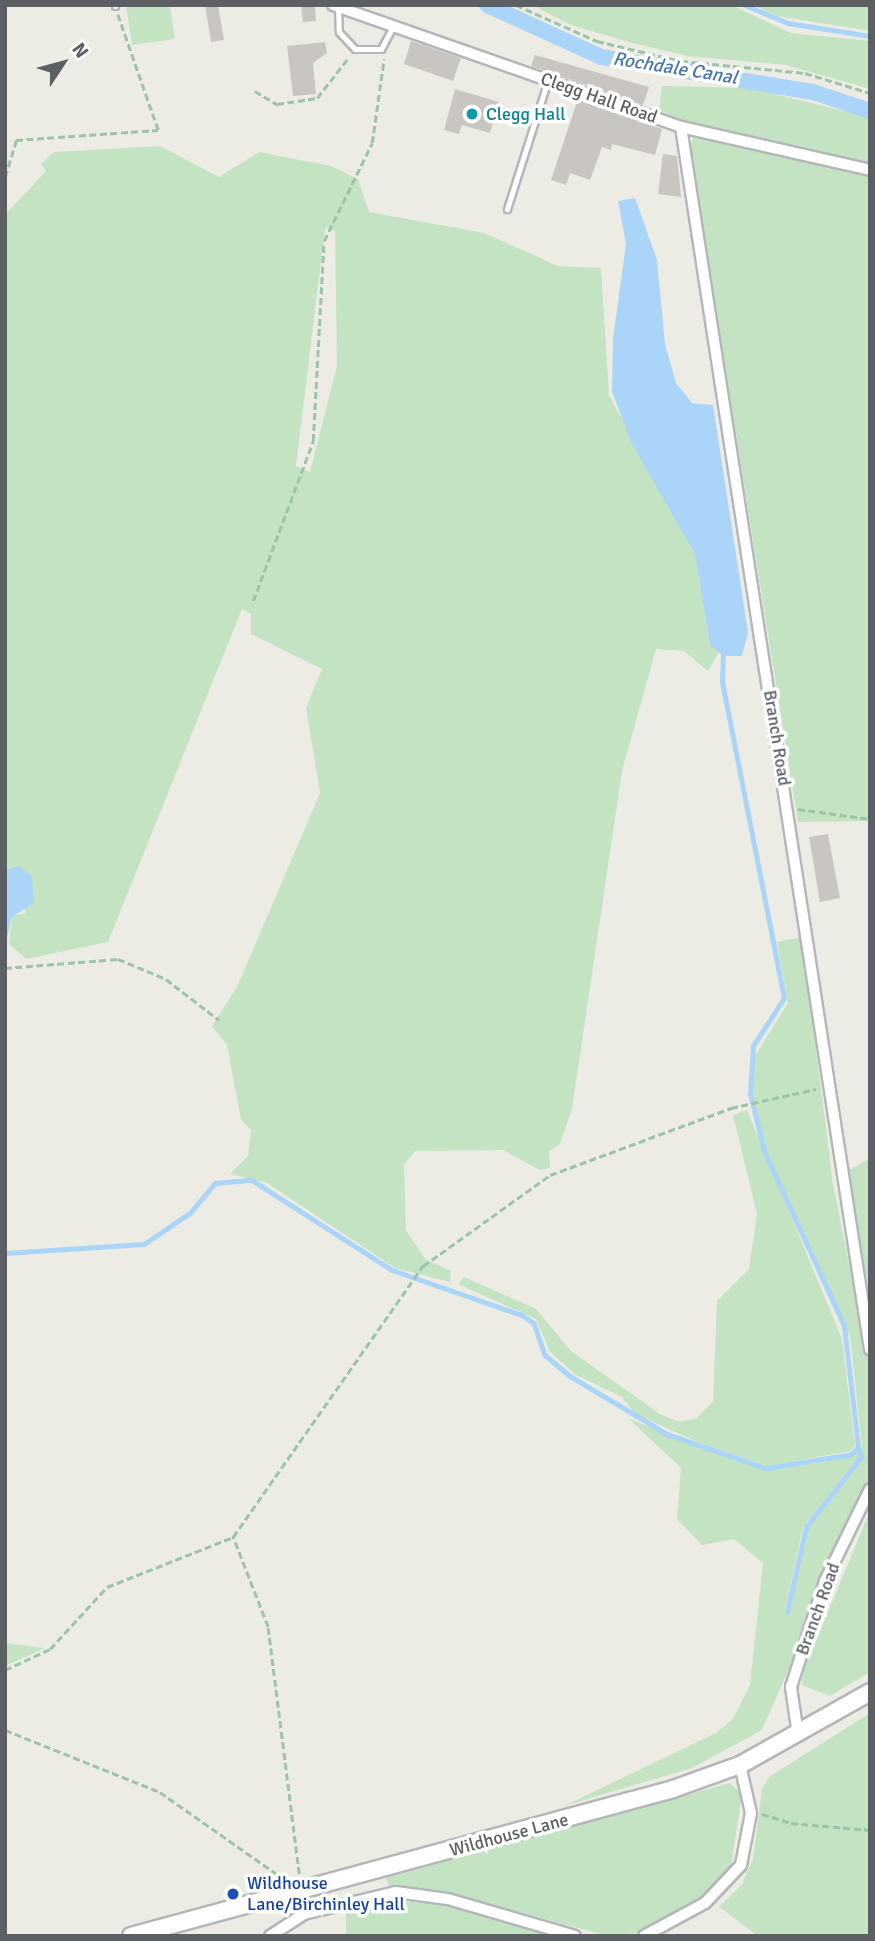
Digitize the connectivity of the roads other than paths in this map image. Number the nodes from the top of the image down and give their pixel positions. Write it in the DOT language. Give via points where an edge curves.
graph roads {
  1 [pos="336,6"];
  2 [pos="393,26"];
  3 [pos="548,79"];
  4 [pos="681,127"];
  5 [pos="870,170"];
  6 [pos="507,209"];
  7 [pos="870,1349"];
  8 [pos="870,1489"];
  9 [pos="870,1692"];
  10 [pos="799,1735"];
  11 [pos="740,1765"];
  12 [pos="131,1936"];
  13 [pos="270,1936"];
  14 [pos="575,1936"];
  15 [pos="644,1936"];
  1 -- 2 [label="street, Clegg Hall Road"];
  1 -- 2 [label="lane" via="339,32 355,49 381,49"];
  2 -- 3 [label="street, Clegg Hall Road"];
  3 -- 4 [label="street, Clegg Hall Road"];
  3 -- 6 [label="lane"];
  4 -- 5 [label="street, Clegg Hall Road"];
  4 -- 7 [label="street, Branch Road"];
  8 -- 10 [label="street, Branch Road" via="825,1581 792,1687"];
  9 -- 10 [label="main road, Wildhouse Lane"];
  10 -- 11 [label="main road, Wildhouse Lane"];
  11 -- 12 [label="main road, Wildhouse Lane" via="673,1789"];
  11 -- 15 [label="street" via="750,1808 741,1865 732,1881"];
  13 -- 14 [label="street" via="304,1914 396,1892 448,1899"];
}
